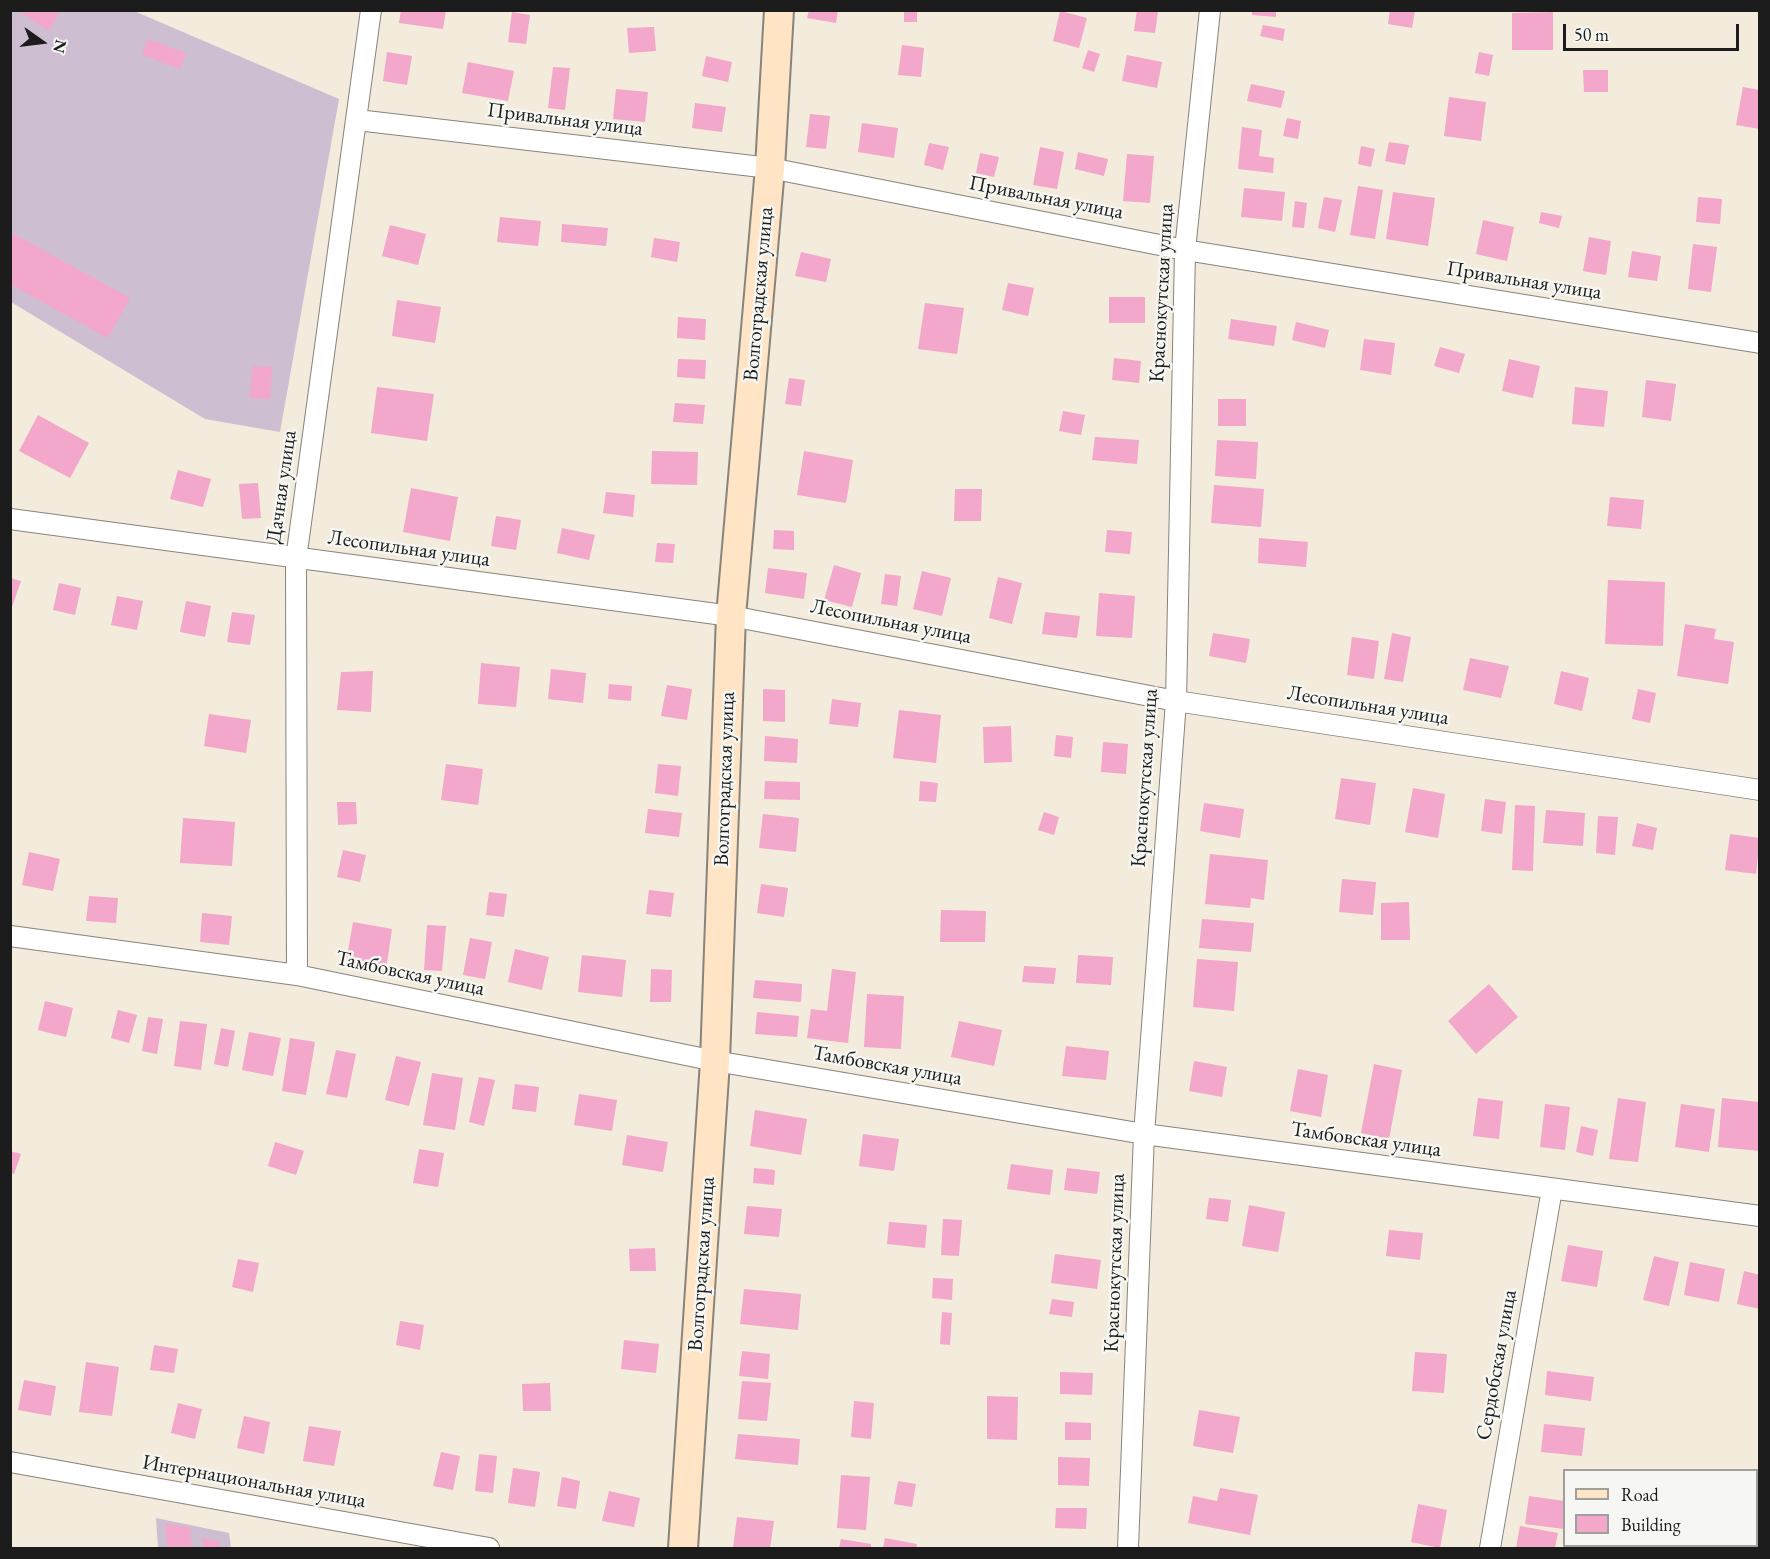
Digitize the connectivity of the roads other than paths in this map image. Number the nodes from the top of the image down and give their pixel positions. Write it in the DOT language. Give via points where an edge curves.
graph roads {
  1 [pos="371,10"];
  2 [pos="779,10"];
  3 [pos="1210,10"];
  4 [pos="357,120"];
  5 [pos="770,168"];
  6 [pos="1185,250"];
  7 [pos="1760,343"];
  8 [pos="10,519"];
  9 [pos="296,559"];
  10 [pos="731,616"];
  11 [pos="1176,701"];
  12 [pos="1760,790"];
  13 [pos="10,936"];
  14 [pos="297,975"];
  15 [pos="715,1061"];
  16 [pos="1144,1134"];
  17 [pos="1552,1189"];
  18 [pos="1760,1216"];
  19 [pos="10,1462"];
  20 [pos="489,1548"];
  21 [pos="683,1548"];
  22 [pos="1128,1548"];
  23 [pos="1490,1548"];
  1 -- 4 [label="street, Дачная улица"];
  2 -- 5 [label="street, Волгоградская улица"];
  3 -- 6 [label="street, Краснокутская улица"];
  4 -- 5 [label="street, Привальная улица"];
  4 -- 9 [label="street, Дачная улица"];
  5 -- 6 [label="street, Привальная улица"];
  5 -- 10 [label="street, Волгоградская улица"];
  6 -- 7 [label="street, Привальная улица"];
  6 -- 11 [label="street, Краснокутская улица"];
  8 -- 9 [label="street, Лесопильная улица"];
  9 -- 10 [label="street, Лесопильная улица"];
  9 -- 14 [label="street, Дачная улица"];
  10 -- 11 [label="street, Лесопильная улица"];
  10 -- 15 [label="street, Волгоградская улица"];
  11 -- 12 [label="street, Лесопильная улица"];
  11 -- 16 [label="street, Краснокутская улица"];
  13 -- 14 [label="street, Тамбовская улица"];
  14 -- 15 [label="street, Тамбовская улица"];
  15 -- 16 [label="street, Тамбовская улица"];
  15 -- 21 [label="street, Волгоградская улица"];
  16 -- 17 [label="street, Тамбовская улица"];
  16 -- 22 [label="street, Краснокутская улица"];
  17 -- 18 [label="street, Тамбовская улица"];
  17 -- 23 [label="street, Сердобская улица"];
  19 -- 20 [label="street, Интернациональная улица"];
}
